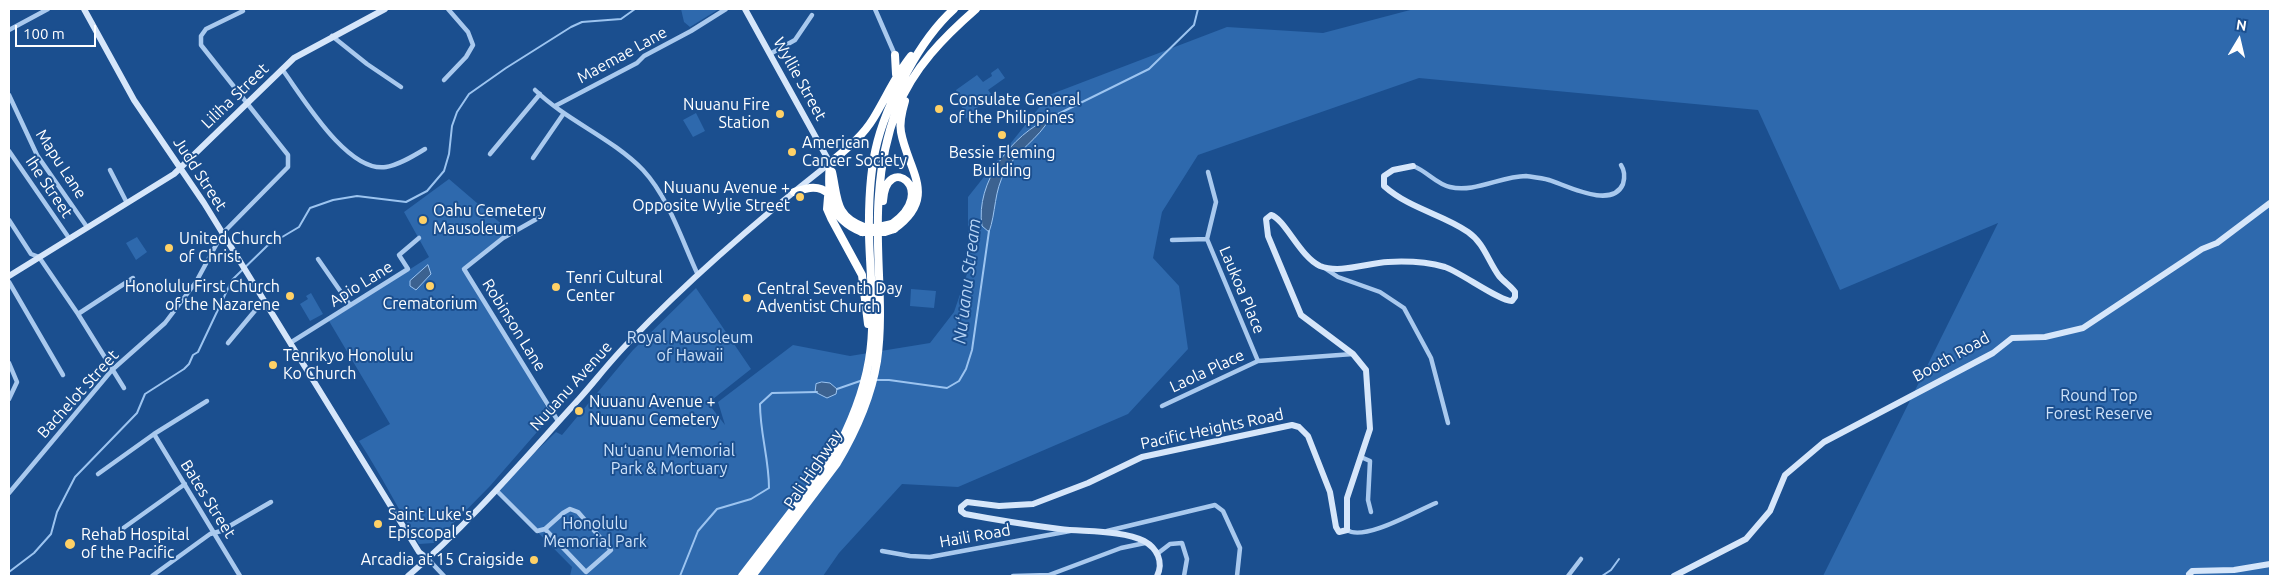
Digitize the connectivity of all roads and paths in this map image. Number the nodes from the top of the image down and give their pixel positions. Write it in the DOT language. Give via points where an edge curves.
graph roads {
  1 [pos="48,9"];
  2 [pos="84,9"];
  3 [pos="385,9"];
  4 [pos="448,9"];
  5 [pos="726,9"];
  6 [pos="746,9"];
  7 [pos="875,9"];
  8 [pos="954,9"];
  9 [pos="976,9"];
  10 [pos="243,12"];
  11 [pos="812,15"];
  12 [pos="9,30"];
  13 [pos="332,36"];
  14 [pos="919,49"];
  15 [pos="770,54"];
  16 [pos="894,55"];
  17 [pos="911,56"];
  18 [pos="282,69"];
  19 [pos="896,74"];
  20 [pos="444,80"];
  21 [pos="910,83"];
  22 [pos="401,87"];
  23 [pos="535,90"];
  24 [pos="540,94"];
  25 [pos="9,96"];
  26 [pos="247,103"];
  27 [pos="555,106"];
  28 [pos="564,113"];
  29 [pos="424,149"];
  30 [pos="9,151"];
  31 [pos="490,154"];
  32 [pos="533,158"];
  33 [pos="830,163"];
  34 [pos="1621,165"];
  35 [pos="1413,166"];
  36 [pos="180,168"];
  37 [pos="110,170"];
  38 [pos="1208,172"];
  39 [pos="794,192"];
  40 [pos="829,194"];
  41 [pos="127,202"];
  42 [pos="2270,202"];
  43 [pos="540,217"];
  44 [pos="9,220"];
  45 [pos="893,226"];
  46 [pos="88,227"];
  47 [pos="863,229"];
  48 [pos="222,234"];
  49 [pos="879,237"];
  50 [pos="69,238"];
  51 [pos="420,238"];
  52 [pos="1207,239"];
  53 [pos="1172,240"];
  54 [pos="39,257"];
  55 [pos="318,259"];
  56 [pos="1322,267"];
  57 [pos="698,275"];
  58 [pos="9,276"];
  59 [pos="133,278"];
  60 [pos="9,282"];
  61 [pos="263,301"];
  62 [pos="350,305"];
  63 [pos="78,314"];
  64 [pos="228,343"];
  65 [pos="290,343"];
  66 [pos="1353,354"];
  67 [pos="873,360"];
  68 [pos="1258,361"];
  69 [pos="9,363"];
  70 [pos="112,370"];
  71 [pos="63,375"];
  72 [pos="124,388"];
  73 [pos="867,388"];
  74 [pos="10,398"];
  75 [pos="207,401"];
  76 [pos="1162,406"];
  77 [pos="558,421"];
  78 [pos="1448,423"];
  79 [pos="154,434"];
  80 [pos="1362,457"];
  81 [pos="98,474"];
  82 [pos="185,484"];
  83 [pos="496,490"];
  84 [pos="9,494"];
  85 [pos="271,502"];
  86 [pos="1436,503"];
  87 [pos="1371,512"];
  88 [pos="545,529"];
  89 [pos="1071,530"];
  90 [pos="1347,530"];
  91 [pos="215,533"];
  92 [pos="1100,533"];
  93 [pos="108,538"];
  94 [pos="1146,542"];
  95 [pos="882,551"];
  96 [pos="1158,554"];
  97 [pos="428,559"];
  98 [pos="1581,559"];
  99 [pos="2270,564"];
  100 [pos="152,576"];
  101 [pos="240,576"];
  102 [pos="408,576"];
  103 [pos="444,576"];
  104 [pos="742,576"];
  105 [pos="752,576"];
  106 [pos="1013,576"];
  107 [pos="1158,576"];
  108 [pos="1184,576"];
  109 [pos="1237,576"];
  110 [pos="1568,576"];
  111 [pos="1674,576"];
  112 [pos="2191,576"];
  1 -- 12 [label="street"];
  2 -- 36 [label="street, Judd Street" via="134,100"];
  3 -- 13 [label="street, Liliha Street"];
  4 -- 20 [label="street" via="468,32 473,45"];
  5 -- 27 [label="street, Maemae Lane" via="637,63"];
  6 -- 15 [label="street, Wyllie Street"];
  7 -- 16 [label="street"];
  8 -- 14 [label="highway, Pali Highway"];
  9 -- 21 [label="highway, Pali Highway" via="934,49"];
  10 -- 26 [label="street" via="206,28 201,36 201,45"];
  11 -- 15 [label="street" via="795,40"];
  13 -- 18 [label="street, Liliha Street" via="299,54"];
  13 -- 22 [label="street"];
  14 -- 17 [label="highway"];
  14 -- 67 [label="highway, Pali Highway" via="890,100 873,158 869,197"];
  15 -- 33 [label="street, Wyllie Street"];
  16 -- 17 [label="highway" via="902,59"];
  16 -- 19 [label="highway"];
  17 -- 19 [label="highway"];
  18 -- 26 [label="street, Liliha Street"];
  18 -- 29 [label="street" via="333,139 365,163 386,167"];
  19 -- 33 [label="highway" via="873,120"];
  21 -- 45 [label="highway" via="900,126 919,193 910,215"];
  21 -- 49 [label="highway, Pali Highway" via="898,108 885,154 879,195"];
  23 -- 24 [label="street"];
  24 -- 27 [label="street"];
  24 -- 31 [label="street"];
  25 -- 46 [label="street, Mapu Lane" via="37,155"];
  26 -- 36 [label="street, Liliha Street"];
  26 -- 48 [label="street, Bachelot Street" via="288,155 290,162 285,172"];
  27 -- 28 [label="street"];
  28 -- 32 [label="street"];
  28 -- 57 [label="street" via="630,159 648,176 666,204"];
  30 -- 50 [label="street, Ihe Street"];
  33 -- 39 [label="street, Nuuanu Avenue"];
  33 -- 40 [label="highway"];
  33 -- 47 [label="highway" via="834,195 840,209"];
  34 -- 35 [label="street" via="1624,178 1619,189 1598,195 1526,176 1451,187"];
  35 -- 56 [label="street" via="1389,172 1384,176 1384,186 1416,208 1475,237 1499,276 1514,291 1514,299 1505,301 1463,276 1436,265 1399,262"];
  36 -- 41 [label="street, Liliha Street"];
  36 -- 48 [label="street, Judd Street"];
  37 -- 41 [label="street"];
  38 -- 52 [label="street, Laukoa Place" via="1216,202"];
  39 -- 40 [label="highway" via="811,187"];
  39 -- 57 [label="street, Nuuanu Avenue"];
  40 -- 47 [label="highway" via="835,213 844,223"];
  40 -- 67 [label="highway" via="831,218 862,275"];
  41 -- 46 [label="street, Liliha Street"];
  42 -- 111 [label="street, Booth Road" via="2217,243 2202,249 2083,328 2045,338 2012,338 1993,353 1824,442 1785,475 1770,510 1746,539"];
  43 -- 77 [label="street, Robinson Lane" via="503,238 464,269"];
  44 -- 54 [label="street" via="31,254"];
  45 -- 47 [label="highway, bridge" via="885,232"];
  45 -- 49 [label="highway" via="905,212 912,195 906,178 895,177 885,187"];
  46 -- 50 [label="street, Liliha Street"];
  48 -- 61 [label="street, Judd Street"];
  48 -- 70 [label="street, Bachelot Street" via="196,282 165,323"];
  49 -- 67 [label="highway, Pali Highway" via="880,322"];
  50 -- 54 [label="street, Liliha Street"];
  51 -- 62 [label="street, Apio Lane" via="399,254 408,269"];
  52 -- 53 [label="street"];
  52 -- 68 [label="street, Laukoa Place"];
  54 -- 58 [label="street, Liliha Street"];
  54 -- 63 [label="street"];
  55 -- 62 [label="street"];
  56 -- 66 [label="street" via="1297,246 1276,218 1266,217 1268,236 1301,315"];
  56 -- 78 [label="street" via="1338,277 1380,292 1404,308 1431,358"];
  57 -- 77 [label="street, Nuuanu Avenue" via="628,343"];
  59 -- 63 [label="street"];
  60 -- 71 [label="street"];
  61 -- 64 [label="street"];
  61 -- 65 [label="street, Judd Street"];
  62 -- 65 [label="street, Apio Lane"];
  63 -- 70 [label="street"];
  65 -- 97 [label="street, Judd Street" via="419,552"];
  66 -- 68 [label="street, Laola Place"];
  66 -- 80 [label="street" via="1364,367 1368,383 1370,429"];
  67 -- 73 [label="highway, Pali Highway"];
  68 -- 76 [label="street, Laola Place"];
  69 -- 74 [label="street" via="17,382"];
  70 -- 72 [label="street"];
  70 -- 84 [label="street, Bachelot Street"];
  73 -- 104 [label="highway, Pali Highway" via="832,459"];
  73 -- 105 [label="highway, Pali Highway" via="857,426 837,463"];
  75 -- 79 [label="street"];
  77 -- 83 [label="street, Nuuanu Avenue"];
  79 -- 81 [label="street"];
  79 -- 82 [label="street, Bates Street"];
  80 -- 87 [label="street" via="1370,462 1368,500"];
  80 -- 90 [label="street" via="1347,498"];
  82 -- 91 [label="street, Bates Street"];
  82 -- 93 [label="street"];
  83 -- 88 [label="street" via="537,532"];
  83 -- 97 [label="street, Nuuanu Avenue"];
  85 -- 91 [label="street"];
  86 -- 90 [label="street" via="1378,529 1358,533"];
  88 -- 88 [label="street" via="586,572 611,550 574,510 563,513"];
  89 -- 90 [label="street, Pacific Heights Road" via="965,514 961,507 967,502 999,506 1033,504 1080,487 1142,457 1292,425 1300,427 1308,436 1330,492 1336,528 1339,532"];
  89 -- 92 [label="street, Pacific Heights Road"];
  89 -- 95 [label="street, Haili Road" via="930,557"];
  91 -- 100 [label="street"];
  91 -- 101 [label="street, Bates Street"];
  92 -- 94 [label="street, Pacific Heights Road" via="1134,537"];
  92 -- 109 [label="street" via="1215,505 1223,511 1240,548"];
  94 -- 96 [label="street"];
  94 -- 106 [label="street" via="1049,575"];
  96 -- 107 [label="street"];
  96 -- 108 [label="street" via="1170,544 1182,543 1187,559"];
  97 -- 102 [label="street, Nuuanu Avenue"];
  97 -- 103 [label="street, Judd Street"];
  98 -- 110 [label="street"];
  99 -- 112 [label="street" via="2234,570 2192,571"];
}
